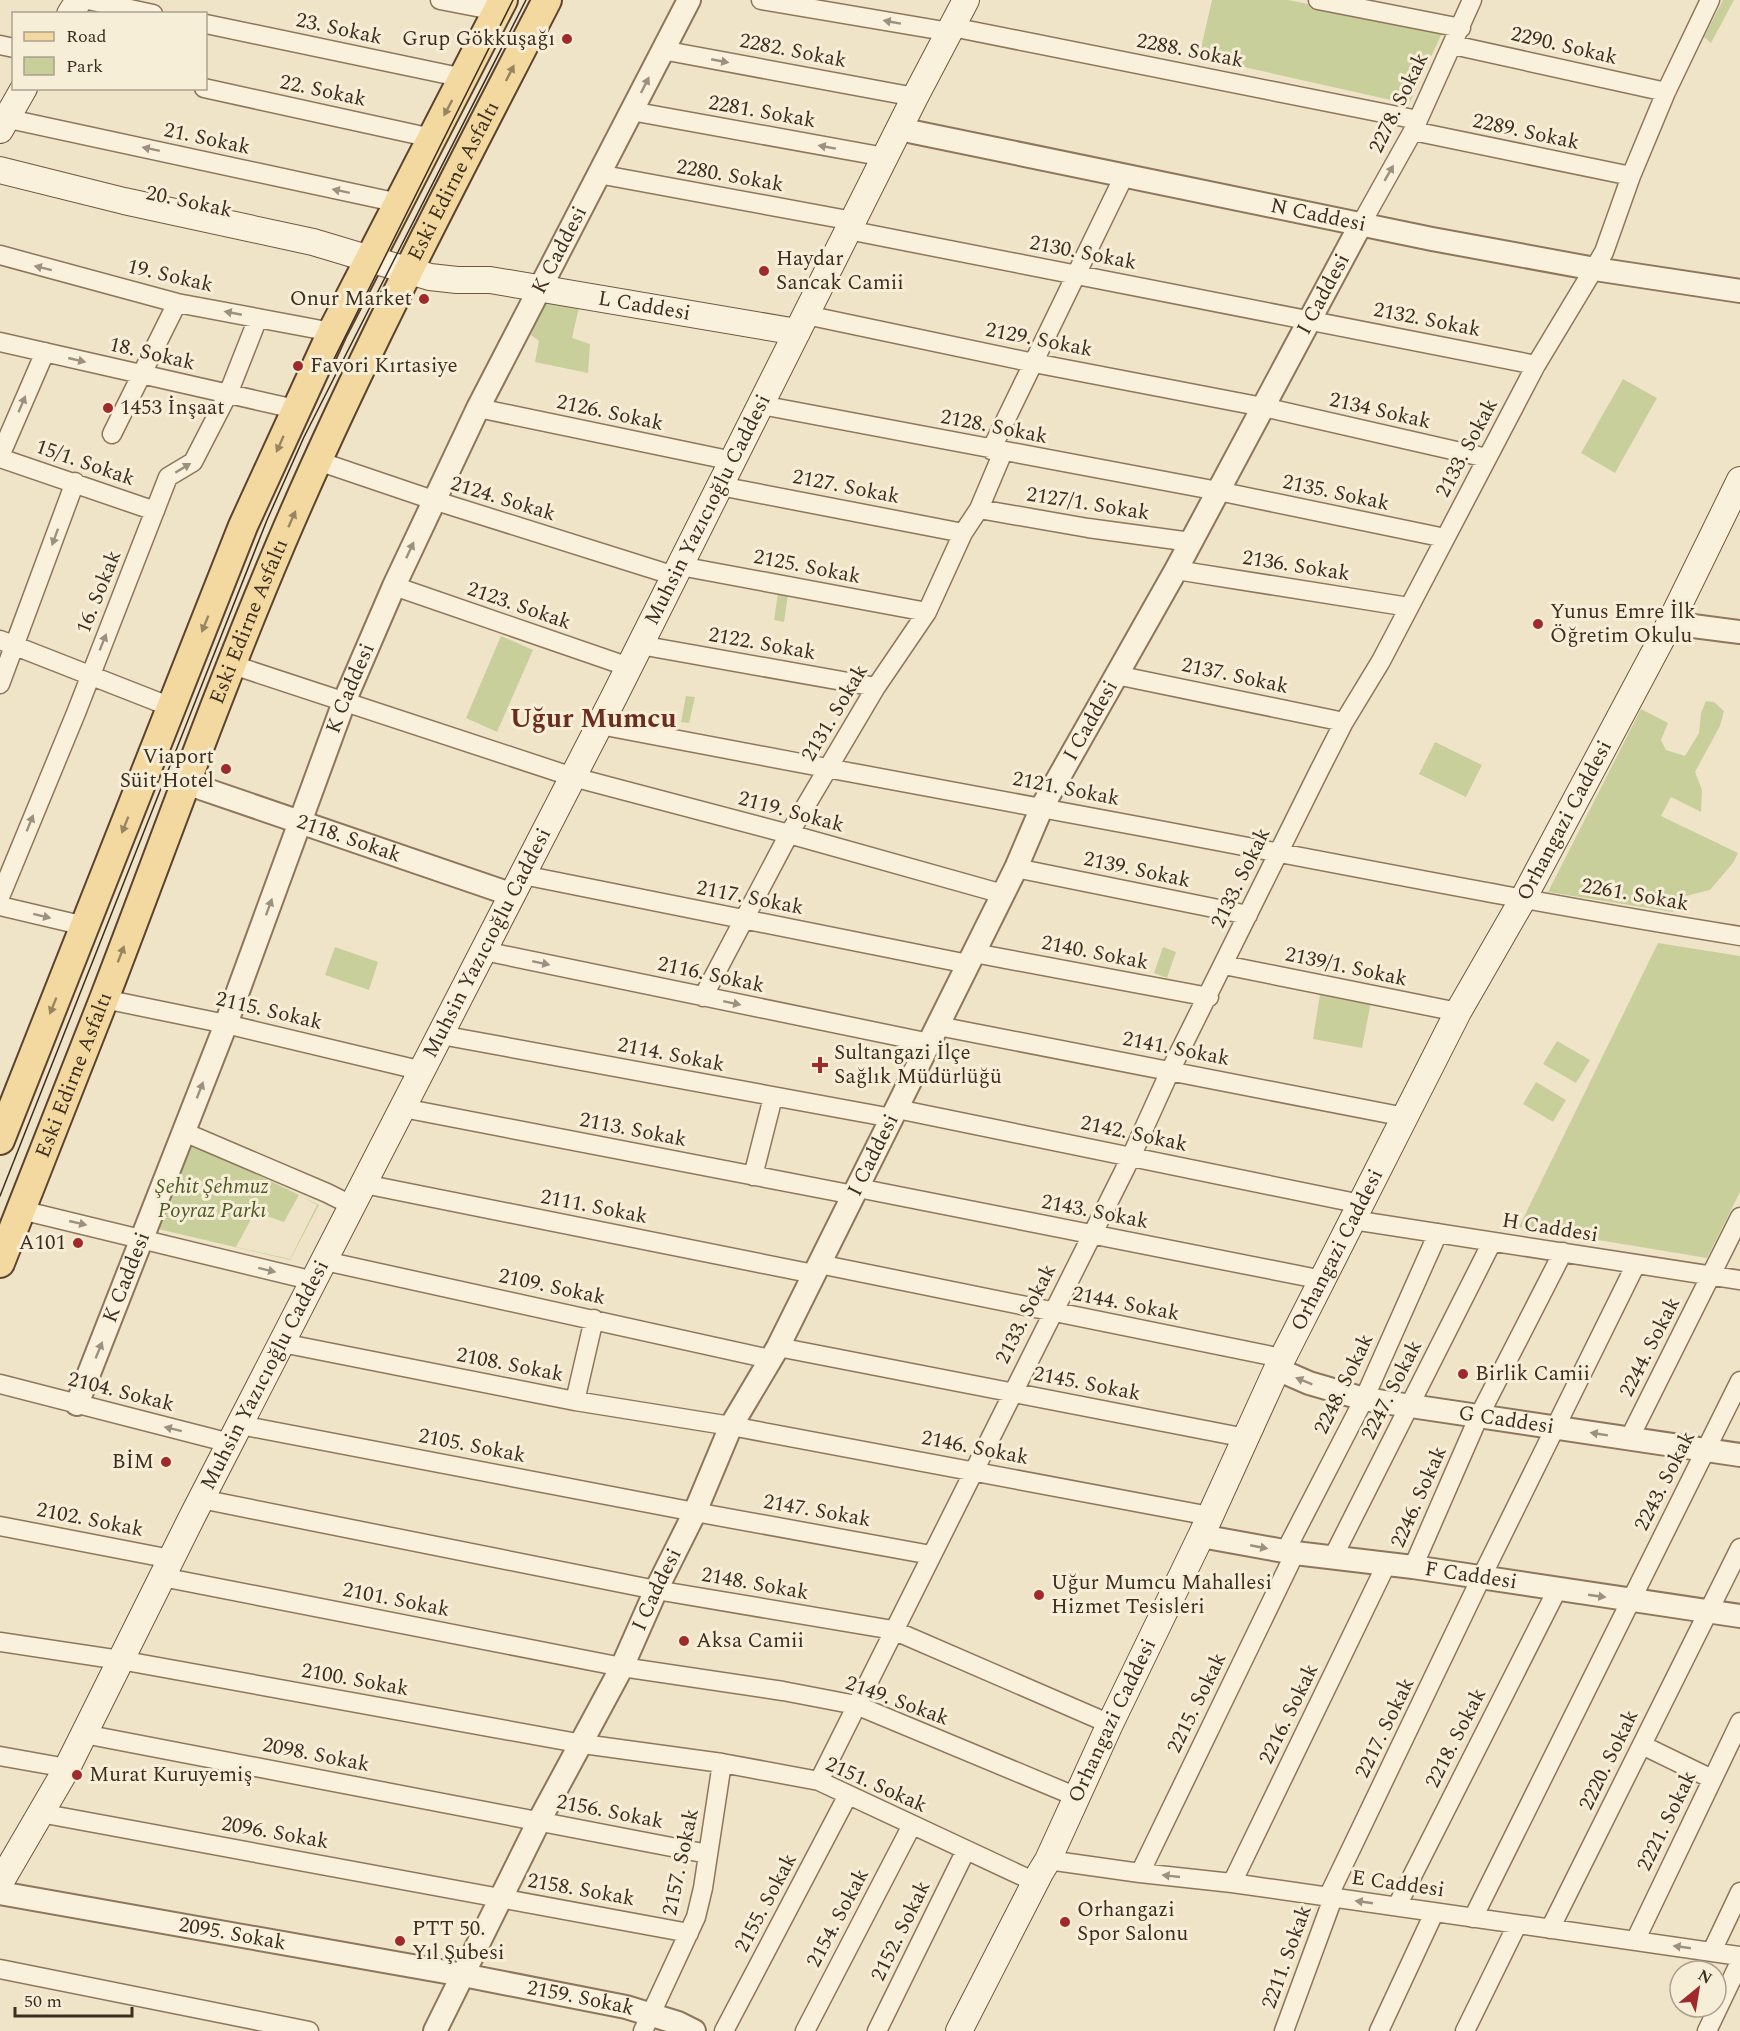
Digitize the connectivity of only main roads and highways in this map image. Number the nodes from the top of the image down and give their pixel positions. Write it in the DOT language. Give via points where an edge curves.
graph roads {
  1 [pos="547,0"];
  2 [pos="966,0"];
  3 [pos="500,6"];
  4 [pos="23,90"];
  5 [pos="2,121"];
  6 [pos="0,161"];
  7 [pos="0,170"];
  8 [pos="147,199"];
  9 [pos="373,251"];
  10 [pos="411,263"];
  11 [pos="802,323"];
  12 [pos="1740,480"];
  13 [pos="0,1140"];
  14 [pos="0,1263"];
  15 [pos="3,1872"];
  16 [pos="959,2031"];
  10 -- 1 [label="main road, Eski Edirne Asfaltı, one-way"];
  2 -- 11 [label="main road, Muhsin Yazıcıoğlu Caddesi"];
  3 -- 9 [label="main road, Eski Edirne Asfaltı, one-way"];
  4 -- 5 [label="main road"];
  6 -- 8 [label="main road, 20. Sokak"];
  7 -- 8 [label="main road, 20. Sokak"];
  8 -- 9 [label="main road, 20. Sokak"];
  9 -- 10 [label="main road, 20. Sokak"];
  9 -- 13 [label="main road, Eski Edirne Asfaltı, one-way" via="243,526"];
  10 -- 11 [label="main road, L Caddesi" via="430,277 490,279"];
  14 -- 10 [label="main road, Eski Edirne Asfaltı, one-way" via="282,541"];
  11 -- 15 [label="main road, Muhsin Yazıcıoğlu Caddesi" via="67,1768"];
  12 -- 16 [label="main road, Orhangazi Caddesi" via="1671,623 1458,1012 1279,1364 1048,1860"];
}
